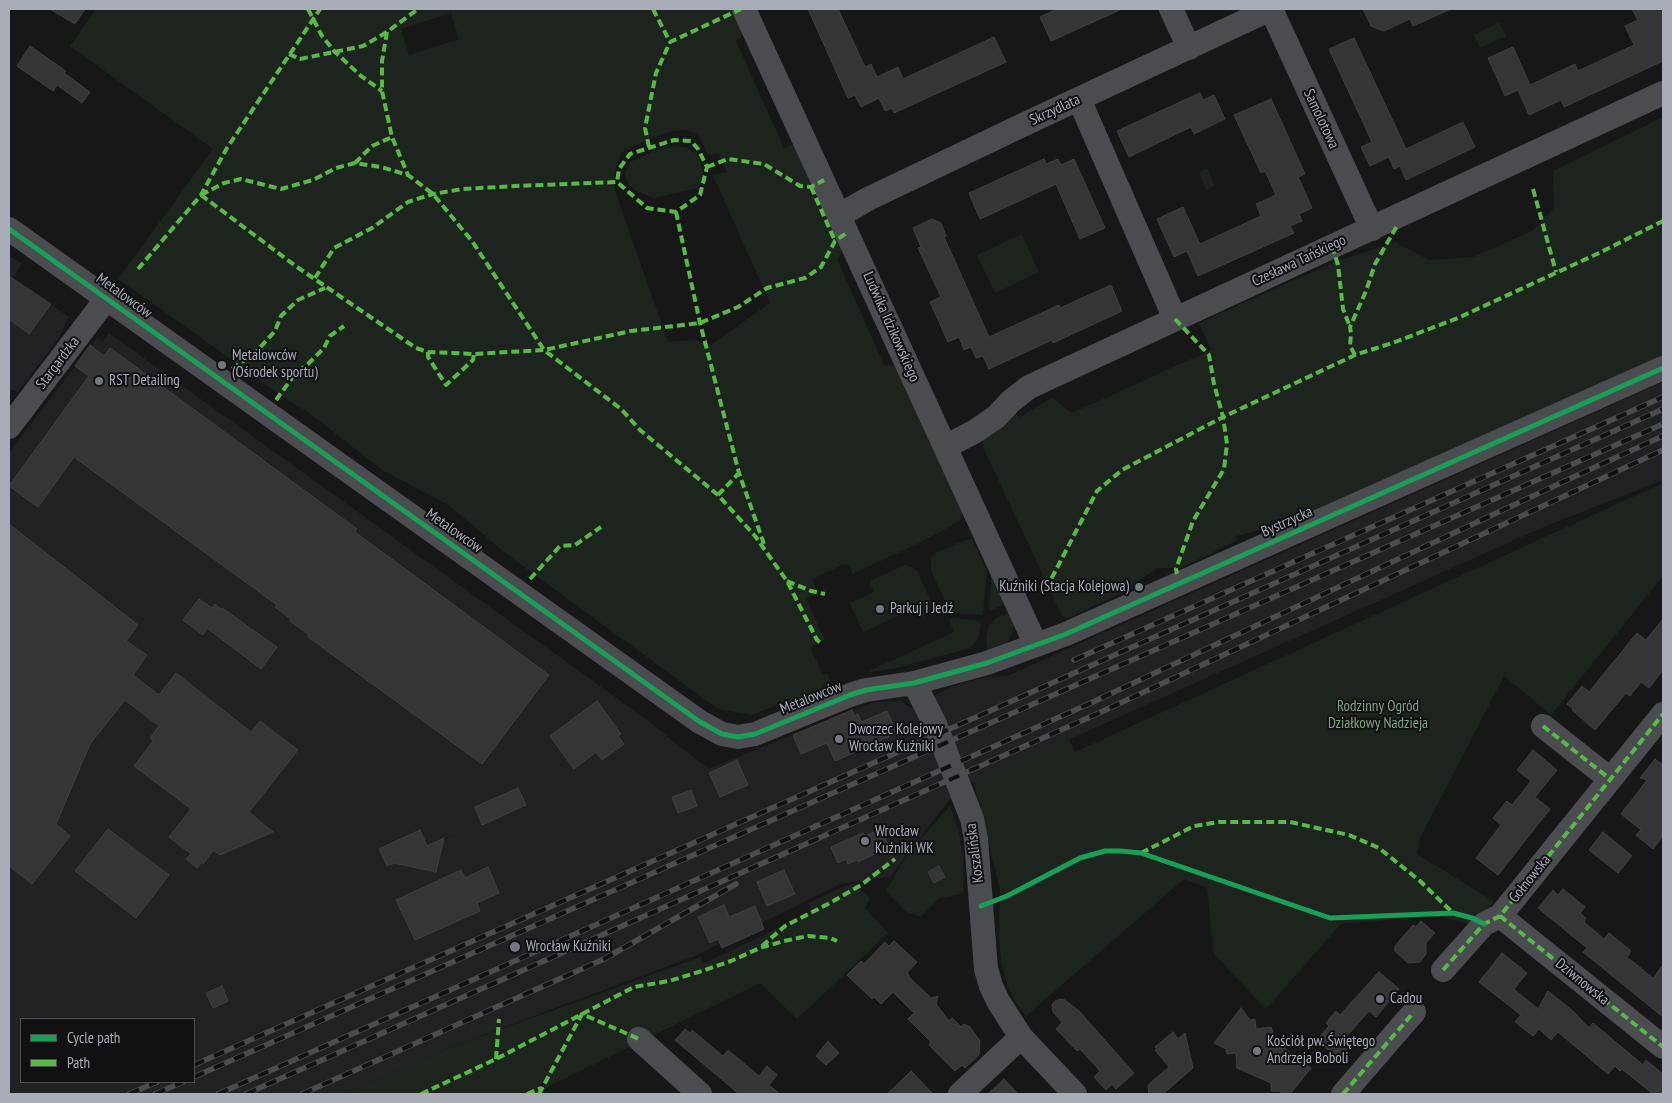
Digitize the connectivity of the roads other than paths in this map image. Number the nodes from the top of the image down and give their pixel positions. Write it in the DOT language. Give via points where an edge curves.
graph roads {
  1 [pos="744,9"];
  2 [pos="1171,9"];
  3 [pos="1271,9"];
  4 [pos="1188,48"];
  5 [pos="1663,93"];
  6 [pos="1080,99"];
  7 [pos="840,215"];
  8 [pos="1372,228"];
  9 [pos="9,229"];
  10 [pos="107,298"];
  11 [pos="1175,319"];
  12 [pos="1663,368"];
  13 [pos="9,427"];
  14 [pos="945,447"];
  15 [pos="1036,645"];
  16 [pos="914,683"];
  17 [pos="1663,714"];
  18 [pos="1543,726"];
  19 [pos="1610,779"];
  20 [pos="1500,916"];
  21 [pos="1443,970"];
  22 [pos="1414,1012"];
  23 [pos="1021,1037"];
  24 [pos="638,1039"];
  25 [pos="1663,1047"];
  26 [pos="700,1094"];
  27 [pos="960,1094"];
  28 [pos="1075,1094"];
  29 [pos="1343,1094"];
  1 -- 7 [label="street, Ludwika Idzikowskiego"];
  2 -- 4 [label="street"];
  3 -- 4 [label="street, Skrzydlata"];
  3 -- 8 [label="street, Samolotowa"];
  4 -- 6 [label="street, Skrzydlata"];
  5 -- 8 [label="street, Czesława Tańskiego"];
  6 -- 7 [label="street, Skrzydlata"];
  6 -- 11 [label="street"];
  7 -- 14 [label="street, Ludwika Idzikowskiego"];
  8 -- 11 [label="street, Czesława Tańskiego"];
  9 -- 10 [label="street, Metalowców"];
  10 -- 13 [label="street, Stargardzka"];
  10 -- 16 [label="street, Metalowców" via="710,729 733,736 748,736 850,695"];
  11 -- 14 [label="street, Czesława Tańskiego" via="1029,387 996,417"];
  12 -- 15 [label="street, Bystrzycka"];
  14 -- 15 [label="street, Ludwika Idzikowskiego"];
  15 -- 16 [label="street, Bystrzycka" via="987,663"];
  16 -- 23 [label="street, Koszalińska" via="935,724 972,819 986,969 998,1001"];
  17 -- 19 [label="street, Gołnowska"];
  18 -- 19 [label="street"];
  19 -- 20 [label="street, Gołnowska"];
  20 -- 21 [label="street, Gołnowska" via="1484,924"];
  20 -- 25 [label="street, Dziwnowska"];
  22 -- 29 [label="street"];
  23 -- 27 [label="street"];
  23 -- 28 [label="street, Koszalińska"];
  24 -- 26 [label="street"];
}
